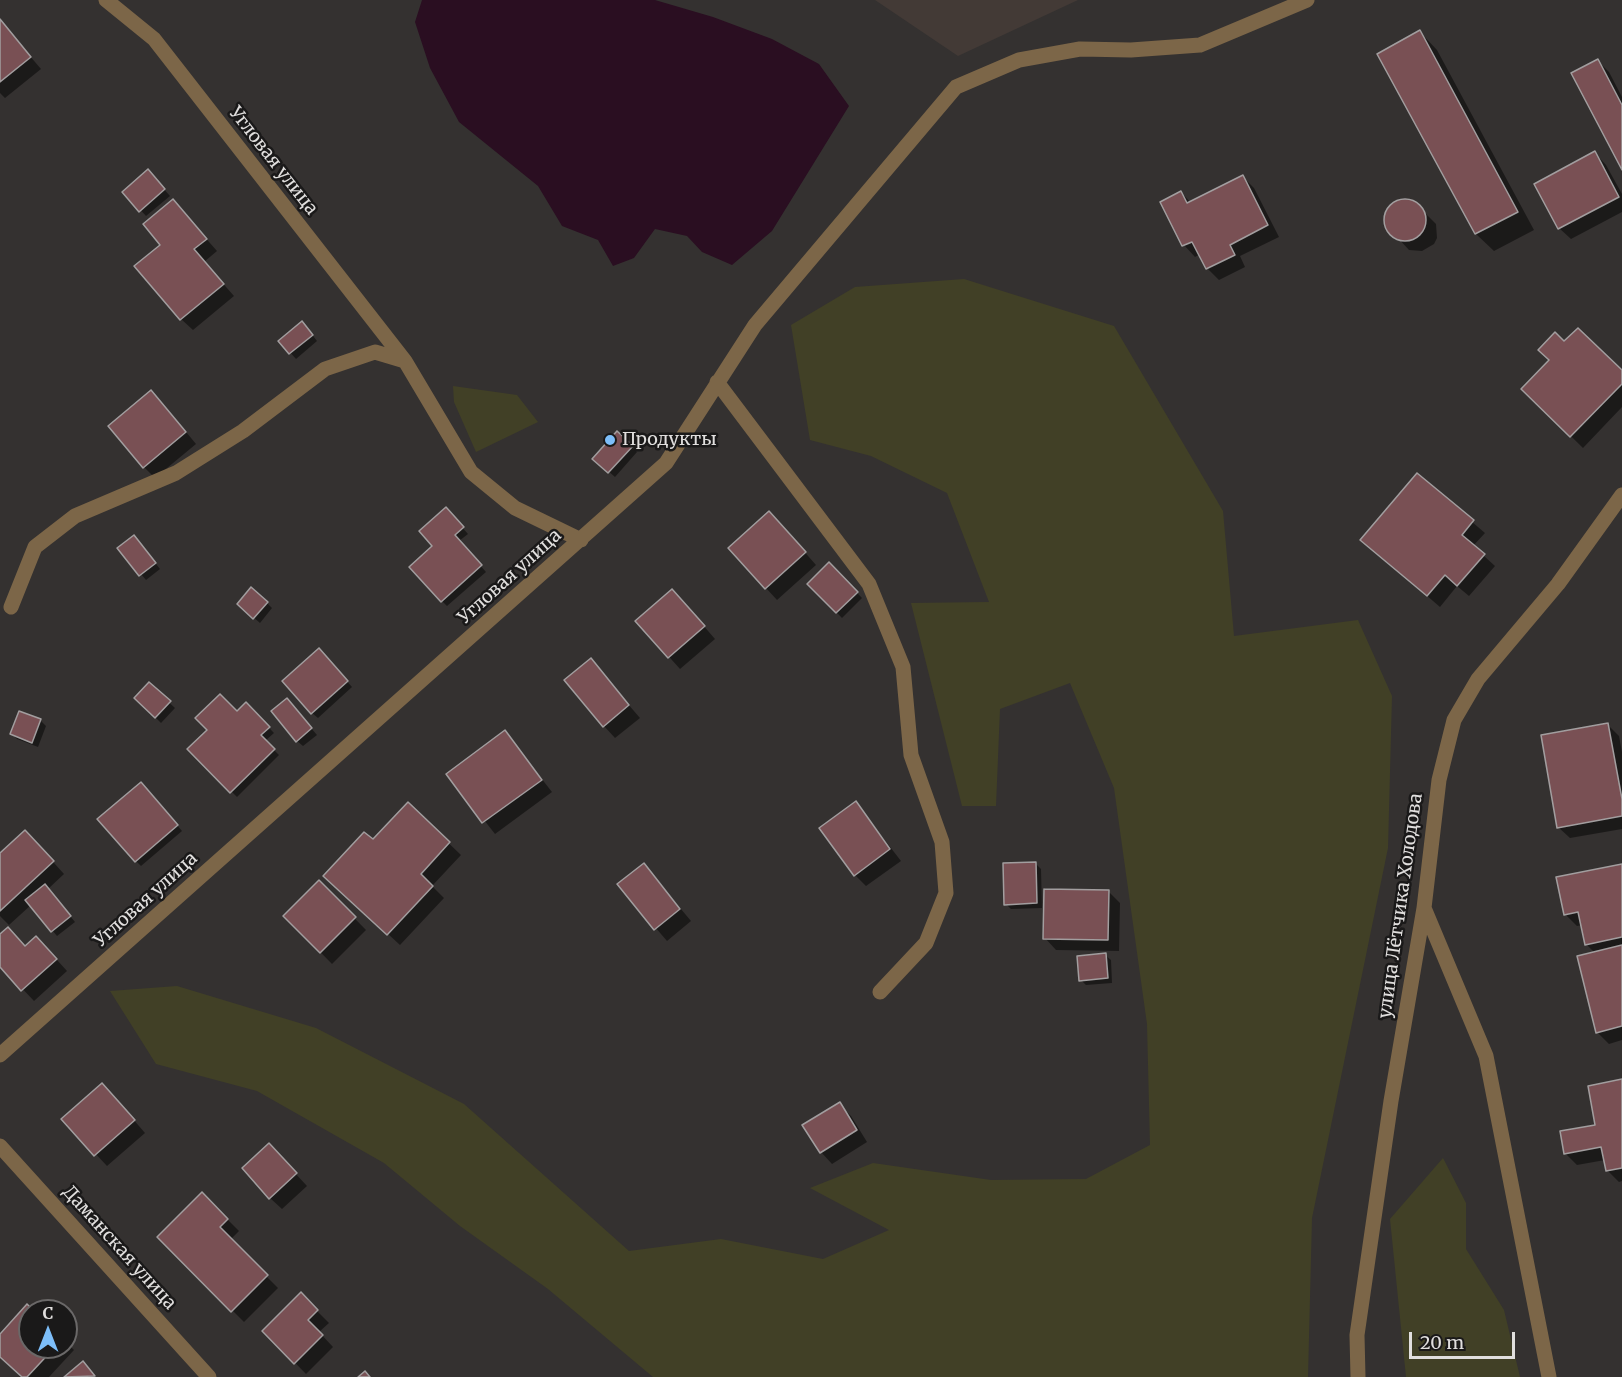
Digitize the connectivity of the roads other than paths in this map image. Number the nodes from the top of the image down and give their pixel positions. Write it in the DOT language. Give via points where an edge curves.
graph roads {
  1 [pos="106,0"];
  2 [pos="1307,0"];
  3 [pos="405,361"];
  4 [pos="717,382"];
  5 [pos="1622,495"];
  6 [pos="581,540"];
  7 [pos="11,607"];
  8 [pos="1424,908"];
  9 [pos="880,992"];
  10 [pos="0,1055"];
  11 [pos="0,1146"];
  12 [pos="209,1377"];
  13 [pos="1358,1377"];
  14 [pos="1549,1377"];
  1 -- 3 [label="street, Угловая улица" via="154,39"];
  2 -- 4 [label="street" via="1200,45 1070,51 1019,60 956,87 755,325"];
  3 -- 6 [label="street, Угловая улица" via="471,472 515,508"];
  3 -- 7 [label="street" via="375,352 325,369 243,431 176,473 75,516 35,547"];
  4 -- 6 [label="street" via="666,463"];
  4 -- 9 [label="street" via="869,584 903,667 911,755 942,842 946,893 926,943"];
  5 -- 8 [label="street, улица Лётчика Холодова" via="1558,584 1478,679 1454,720 1439,780"];
  6 -- 10 [label="street, Угловая улица"];
  8 -- 13 [label="street, улица Лётчика Холодова" via="1357,1335"];
  8 -- 14 [label="street" via="1486,1056"];
  11 -- 12 [label="street, Даманская улица"];
}
